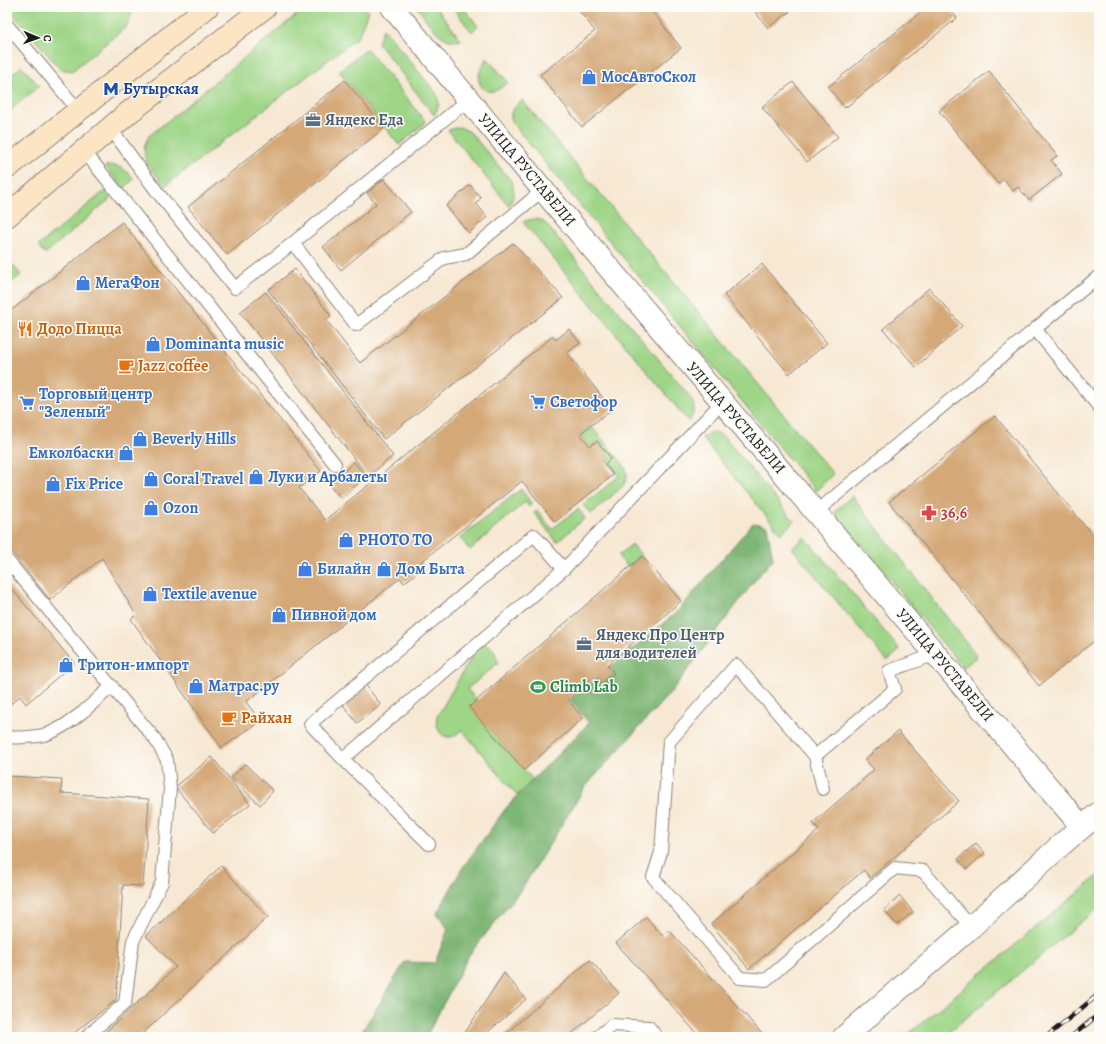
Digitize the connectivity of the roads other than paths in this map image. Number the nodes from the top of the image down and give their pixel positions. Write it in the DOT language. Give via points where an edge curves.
graph roads {
  1 [pos="207,7"];
  2 [pos="265,7"];
  3 [pos="392,7"];
  4 [pos="7,25"];
  5 [pos="468,100"];
  6 [pos="78,110"];
  7 [pos="111,129"];
  8 [pos="84,151"];
  9 [pos="7,168"];
  10 [pos="543,190"];
  11 [pos="7,216"];
  12 [pos="293,243"];
  13 [pos="1099,276"];
  14 [pos="1035,329"];
  15 [pos="722,402"];
  16 [pos="1099,407"];
  17 [pos="335,464"];
  18 [pos="816,512"];
  19 [pos="7,560"];
  20 [pos="564,569"];
  21 [pos="936,654"];
  22 [pos="112,686"];
  23 [pos="7,737"];
  24 [pos="815,756"];
  25 [pos="343,759"];
  26 [pos="822,789"];
  27 [pos="1099,813"];
  28 [pos="1082,827"];
  29 [pos="429,844"];
  30 [pos="971,928"];
  31 [pos="86,1037"];
  32 [pos="598,1037"];
  33 [pos="658,1037"];
  34 [pos="844,1037"];
  1 -- 6 [label="main road"];
  2 -- 7 [label="main road"];
  3 -- 5 [label="street, УЛИЦА РУСТАВЕЛИ"];
  4 -- 6 [label="lane"];
  5 -- 10 [label="street, УЛИЦА РУСТАВЕЛИ"];
  5 -- 12 [label="lane"];
  6 -- 9 [label="main road"];
  7 -- 8 [label="main road"];
  7 -- 12 [label="lane" via="158,193 235,288"];
  8 -- 11 [label="main road"];
  8 -- 17 [label="lane"];
  10 -- 12 [label="lane" via="466,254 444,258 356,325"];
  10 -- 15 [label="street, УЛИЦА РУСТАВЕЛИ"];
  13 -- 14 [label="lane"];
  14 -- 16 [label="lane"];
  14 -- 18 [label="lane"];
  15 -- 18 [label="street, УЛИЦА РУСТАВЕЛИ"];
  15 -- 20 [label="lane"];
  18 -- 21 [label="street, УЛИЦА РУСТАВЕЛИ"];
  19 -- 22 [label="lane"];
  20 -- 25 [label="lane"];
  20 -- 25 [label="lane" via="534,535 310,724"];
  21 -- 24 [label="lane" via="889,671 896,689"];
  21 -- 28 [label="street, УЛИЦА РУСТАВЕЛИ"];
  22 -- 23 [label="lane" via="74,719 49,734"];
  22 -- 31 [label="lane" via="155,739 167,760 170,788 162,882 133,941 126,1003"];
  24 -- 26 [label="lane"];
  24 -- 30 [label="lane" via="736,665 669,742 661,852 653,877 740,978 766,980 895,868 923,871"];
  25 -- 29 [label="lane"];
  27 -- 28 [label="street"];
  28 -- 30 [label="street"];
  30 -- 34 [label="street"];
  32 -- 33 [label="lane" via="612,1025 649,1027"];
}
